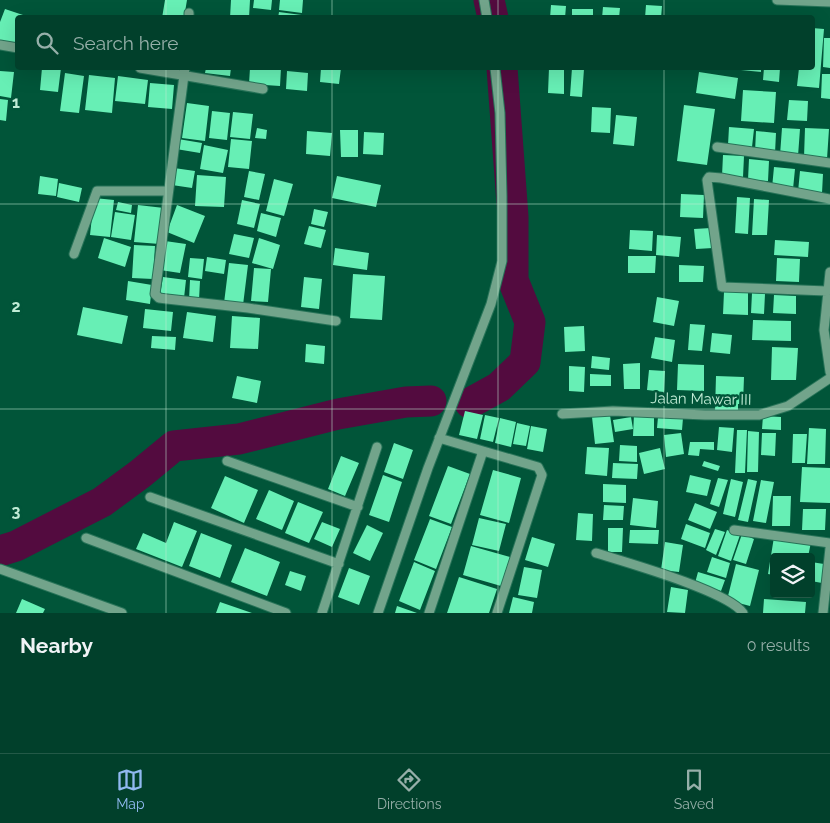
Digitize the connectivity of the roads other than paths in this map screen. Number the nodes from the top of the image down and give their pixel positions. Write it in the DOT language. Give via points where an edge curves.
graph roads {
  1 [pos="484,0"];
  2 [pos="777,0"];
  3 [pos="830,2"];
  4 [pos="486,15"];
  5 [pos="0,45"];
  6 [pos="15,48"];
  7 [pos="170,70"];
  8 [pos="495,70"];
  9 [pos="185,71"];
  10 [pos="263,89"];
  11 [pos="717,147"];
  12 [pos="830,163"];
  13 [pos="168,191"];
  14 [pos="830,199"];
  15 [pos="74,254"];
  16 [pos="830,272"];
  17 [pos="827,291"];
  18 [pos="336,321"];
  19 [pos="827,330"];
  20 [pos="830,372"];
  21 [pos="830,378"];
  22 [pos="562,414"];
  23 [pos="439,438"];
  24 [pos="377,447"];
  25 [pos="483,451"];
  26 [pos="227,462"];
  27 [pos="150,497"];
  28 [pos="358,507"];
  29 [pos="734,530"];
  30 [pos="86,538"];
  31 [pos="830,543"];
  32 [pos="830,548"];
  33 [pos="596,553"];
  34 [pos="339,564"];
  35 [pos="0,569"];
  36 [pos="122,613"];
  37 [pos="286,613"];
  38 [pos="322,613"];
  39 [pos="378,613"];
  40 [pos="429,613"];
  41 [pos="497,613"];
  42 [pos="743,613"];
  43 [pos="823,613"];
  1 -- 4 [label="street"];
  2 -- 3 [label="street"];
  5 -- 6 [label="street"];
  7 -- 9 [label="street"];
  8 -- 23 [label="street" via="504,242 502,261 491,304"];
  9 -- 10 [label="street"];
  9 -- 13 [label="street"];
  11 -- 12 [label="street"];
  13 -- 15 [label="street" via="97,192"];
  13 -- 18 [label="street" via="155,289 157,297"];
  14 -- 17 [label="street" via="721,178 707,180 722,287"];
  16 -- 17 [label="street"];
  17 -- 19 [label="street"];
  19 -- 20 [label="street"];
  21 -- 22 [label="street, Jalan Mawar III" via="788,406 759,415 613,410"];
  23 -- 25 [label="street"];
  23 -- 39 [label="street"];
  24 -- 28 [label="street"];
  25 -- 40 [label="street"];
  25 -- 41 [label="street" via="538,467 541,472"];
  26 -- 28 [label="street"];
  27 -- 34 [label="street"];
  28 -- 34 [label="street"];
  29 -- 31 [label="street"];
  30 -- 37 [label="street"];
  32 -- 43 [label="street"];
  33 -- 42 [label="street" via="692,585 730,603"];
  34 -- 38 [label="street"];
  35 -- 36 [label="street"];
}
